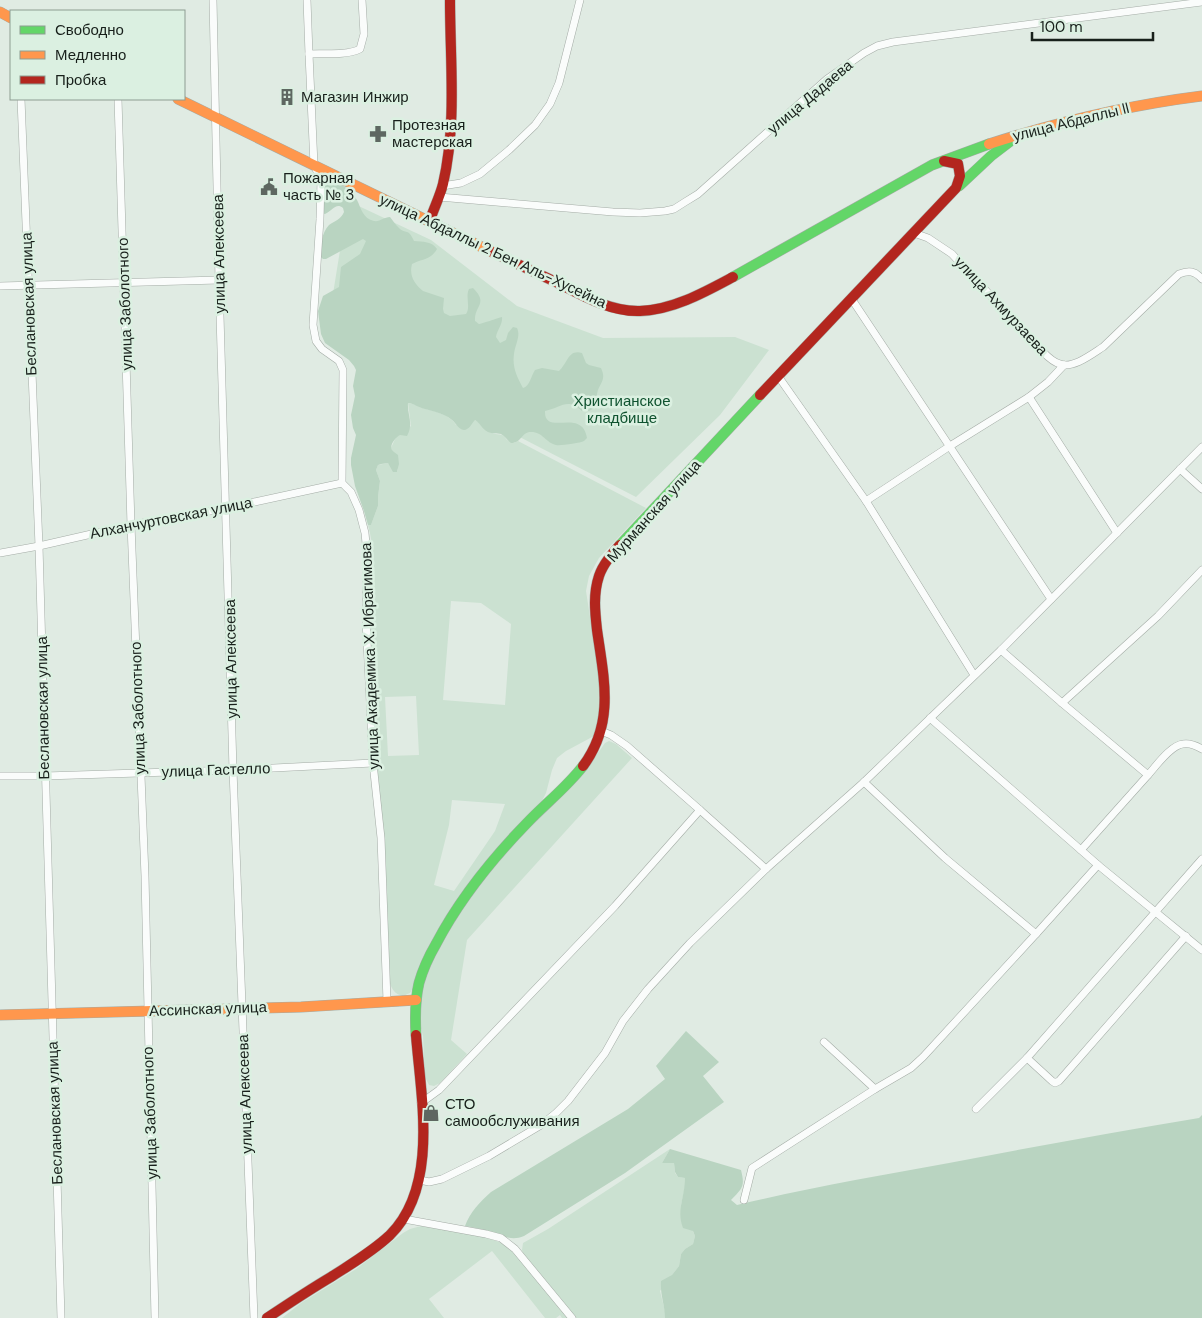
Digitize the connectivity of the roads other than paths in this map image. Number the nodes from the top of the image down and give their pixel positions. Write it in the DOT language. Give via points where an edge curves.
graph roads {
  1 [pos="213,0"];
  2 [pos="308,0"];
  3 [pos="362,0"];
  4 [pos="450,0"];
  5 [pos="580,0"];
  6 [pos="1202,2"];
  7 [pos="308,54"];
  8 [pos="1202,96"];
  9 [pos="22,100"];
  10 [pos="118,100"];
  11 [pos="180,100"];
  12 [pos="216,117"];
  13 [pos="1025,133"];
  14 [pos="944,161"];
  15 [pos="314,165"];
  16 [pos="442,186"];
  17 [pos="956,188"];
  18 [pos="438,197"];
  19 [pos="430,220"];
  20 [pos="914,233"];
  21 [pos="219,280"];
  22 [pos="1202,280"];
  23 [pos="125,283"];
  24 [pos="0,286"];
  25 [pos="28,286"];
  26 [pos="851,298"];
  27 [pos="1064,365"];
  28 [pos="778,376"];
  29 [pos="1029,397"];
  30 [pos="950,446"];
  31 [pos="1202,448"];
  32 [pos="1180,469"];
  33 [pos="342,483"];
  34 [pos="1202,489"];
  35 [pos="866,501"];
  36 [pos="227,508"];
  37 [pos="131,525"];
  38 [pos="1117,533"];
  39 [pos="39,546"];
  40 [pos="0,553"];
  41 [pos="1202,570"];
  42 [pos="1051,599"];
  43 [pos="1001,650"];
  44 [pos="974,674"];
  45 [pos="1062,703"];
  46 [pos="930,718"];
  47 [pos="601,731"];
  48 [pos="1202,749"];
  49 [pos="373,763"];
  50 [pos="233,770"];
  51 [pos="140,772"];
  52 [pos="1148,775"];
  53 [pos="0,776"];
  54 [pos="45,776"];
  55 [pos="864,782"];
  56 [pos="700,810"];
  57 [pos="1081,850"];
  58 [pos="1202,859"];
  59 [pos="1098,866"];
  60 [pos="766,870"];
  61 [pos="1155,911"];
  62 [pos="1036,934"];
  63 [pos="1186,936"];
  64 [pos="1202,950"];
  65 [pos="416,1000"];
  66 [pos="387,1001"];
  67 [pos="242,1008"];
  68 [pos="147,1011"];
  69 [pos="52,1014"];
  70 [pos="0,1016"];
  71 [pos="824,1042"];
  72 [pos="1027,1058"];
  73 [pos="875,1089"];
  74 [pos="421,1103"];
  75 [pos="976,1109"];
  76 [pos="420,1180"];
  77 [pos="744,1200"];
  78 [pos="404,1219"];
  79 [pos="61,1318"];
  80 [pos="155,1318"];
  81 [pos="254,1318"];
  82 [pos="267,1318"];
  83 [pos="572,1318"];
  1 -- 12 [label="street, улица Алексеева"];
  2 -- 7 [label="street"];
  3 -- 7 [label="street" via="364,34 360,48"];
  4 -- 16 [label="main road" via="449,130"];
  5 -- 16 [label="street" via="559,83 550,104 535,125 480,174 461,183"];
  6 -- 18 [label="street, улица Дадаева" via="877,46 827,79 698,194 674,209 613,212"];
  7 -- 15 [label="street"];
  8 -- 13 [label="main road, улица Абдаллы II" via="1112,111"];
  9 -- 25 [label="street, Беслановская улица"];
  10 -- 23 [label="street, улица Заболотного"];
  11 -- 12 [label="main road, улица Абдаллы 2 Бен Аль-Хусейна"];
  12 -- 15 [label="main road, улица Абдаллы 2 Бен Аль-Хусейна"];
  12 -- 21 [label="street, улица Алексеева"];
  13 -- 14 [label="main road, улица Абдаллы II"];
  13 -- 17 [label="main road, Мурманская улица" via="1002,146"];
  14 -- 17 [label="main road" via="958,164 961,180"];
  14 -- 19 [label="main road, улица Абдаллы 2 Бен Аль-Хусейна" via="728,280 674,303 640,311 623,310 594,301"];
  15 -- 19 [label="main road, улица Абдаллы 2 Бен Аль-Хусейна"];
  15 -- 33 [label="street" via="321,180 313,325 316,341 340,361 343,370"];
  16 -- 18 [label="main road"];
  17 -- 20 [label="main road, Мурманская улица"];
  18 -- 19 [label="main road"];
  20 -- 26 [label="main road, Мурманская улица"];
  20 -- 27 [label="street, улица Ахмурзаева" via="952,254 1041,350 1053,361"];
  21 -- 23 [label="street"];
  21 -- 36 [label="street, улица Алексеева"];
  22 -- 27 [label="street, улица Ахмурзаева" via="1195,272 1179,274 1102,347 1072,364"];
  23 -- 25 [label="street"];
  23 -- 37 [label="street, улица Заболотного"];
  24 -- 25 [label="street"];
  25 -- 39 [label="street, Беслановская улица"];
  26 -- 28 [label="main road, Мурманская улица"];
  26 -- 30 [label="street"];
  27 -- 29 [label="street"];
  28 -- 35 [label="street"];
  28 -- 47 [label="main road, Мурманская улица" via="602,568 595,595 605,693"];
  29 -- 30 [label="street"];
  29 -- 38 [label="street"];
  30 -- 35 [label="street"];
  30 -- 42 [label="street"];
  31 -- 32 [label="street"];
  32 -- 34 [label="street"];
  32 -- 38 [label="street"];
  33 -- 36 [label="street, Алханчуртовская улица"];
  33 -- 49 [label="street, улица Академика Х. Ибрагимова" via="351,492 359,510 368,554 366,620"];
  35 -- 44 [label="street"];
  36 -- 37 [label="street, Алханчуртовская улица"];
  36 -- 50 [label="street, улица Алексеева"];
  37 -- 39 [label="street, Алханчуртовская улица"];
  37 -- 51 [label="street, улица Заболотного"];
  38 -- 42 [label="street"];
  39 -- 40 [label="street, Алханчуртовская улица"];
  39 -- 54 [label="street, Беслановская улица"];
  41 -- 45 [label="street" via="1158,616"];
  42 -- 43 [label="street"];
  43 -- 44 [label="street"];
  43 -- 45 [label="street"];
  44 -- 46 [label="street"];
  45 -- 52 [label="street"];
  46 -- 55 [label="street"];
  46 -- 57 [label="street"];
  47 -- 56 [label="street" via="627,746"];
  47 -- 65 [label="main road, Мурманская улица" via="591,755 578,773 487,868 456,911 430,956"];
  48 -- 52 [label="street" via="1183,744 1177,746"];
  49 -- 50 [label="street, улица Гастелло"];
  49 -- 66 [label="street, улица Академика Х. Ибрагимова" via="381,838"];
  50 -- 51 [label="street, улица Гастелло"];
  50 -- 67 [label="street, улица Алексеева"];
  51 -- 54 [label="street, улица Гастелло"];
  51 -- 68 [label="street, улица Заболотного"];
  52 -- 57 [label="street"];
  53 -- 54 [label="street, улица Гастелло"];
  54 -- 69 [label="street, Беслановская улица"];
  55 -- 60 [label="street"];
  55 -- 62 [label="street" via="945,858"];
  56 -- 60 [label="street"];
  56 -- 74 [label="street" via="608,913 439,1090"];
  57 -- 59 [label="street"];
  58 -- 61 [label="street"];
  59 -- 61 [label="street"];
  59 -- 62 [label="street"];
  60 -- 76 [label="street" via="690,943 648,989 604,1053 556,1113 488,1156 442,1179"];
  61 -- 63 [label="street"];
  61 -- 72 [label="street"];
  62 -- 73 [label="street" via="923,1057"];
  63 -- 64 [label="street"];
  63 -- 72 [label="street" via="1059,1081 1052,1081"];
  65 -- 66 [label="main road, Ассинская улица"];
  65 -- 74 [label="main road, Мурманская улица"];
  66 -- 67 [label="main road, Ассинская улица"];
  67 -- 68 [label="main road, Ассинская улица"];
  67 -- 81 [label="street, улица Алексеева"];
  68 -- 69 [label="main road, Ассинская улица"];
  68 -- 80 [label="street, улица Заболотного"];
  69 -- 70 [label="main road, Ассинская улица"];
  69 -- 79 [label="street, Беслановская улица"];
  71 -- 73 [label="street"];
  72 -- 75 [label="street"];
  73 -- 77 [label="street" via="752,1168"];
  74 -- 76 [label="main road, Мурманская улица"];
  76 -- 78 [label="main road, Мурманская улица"];
  78 -- 82 [label="main road, Мурманская улица" via="368,1254"];
  78 -- 83 [label="street" via="501,1238 515,1249"];
}
